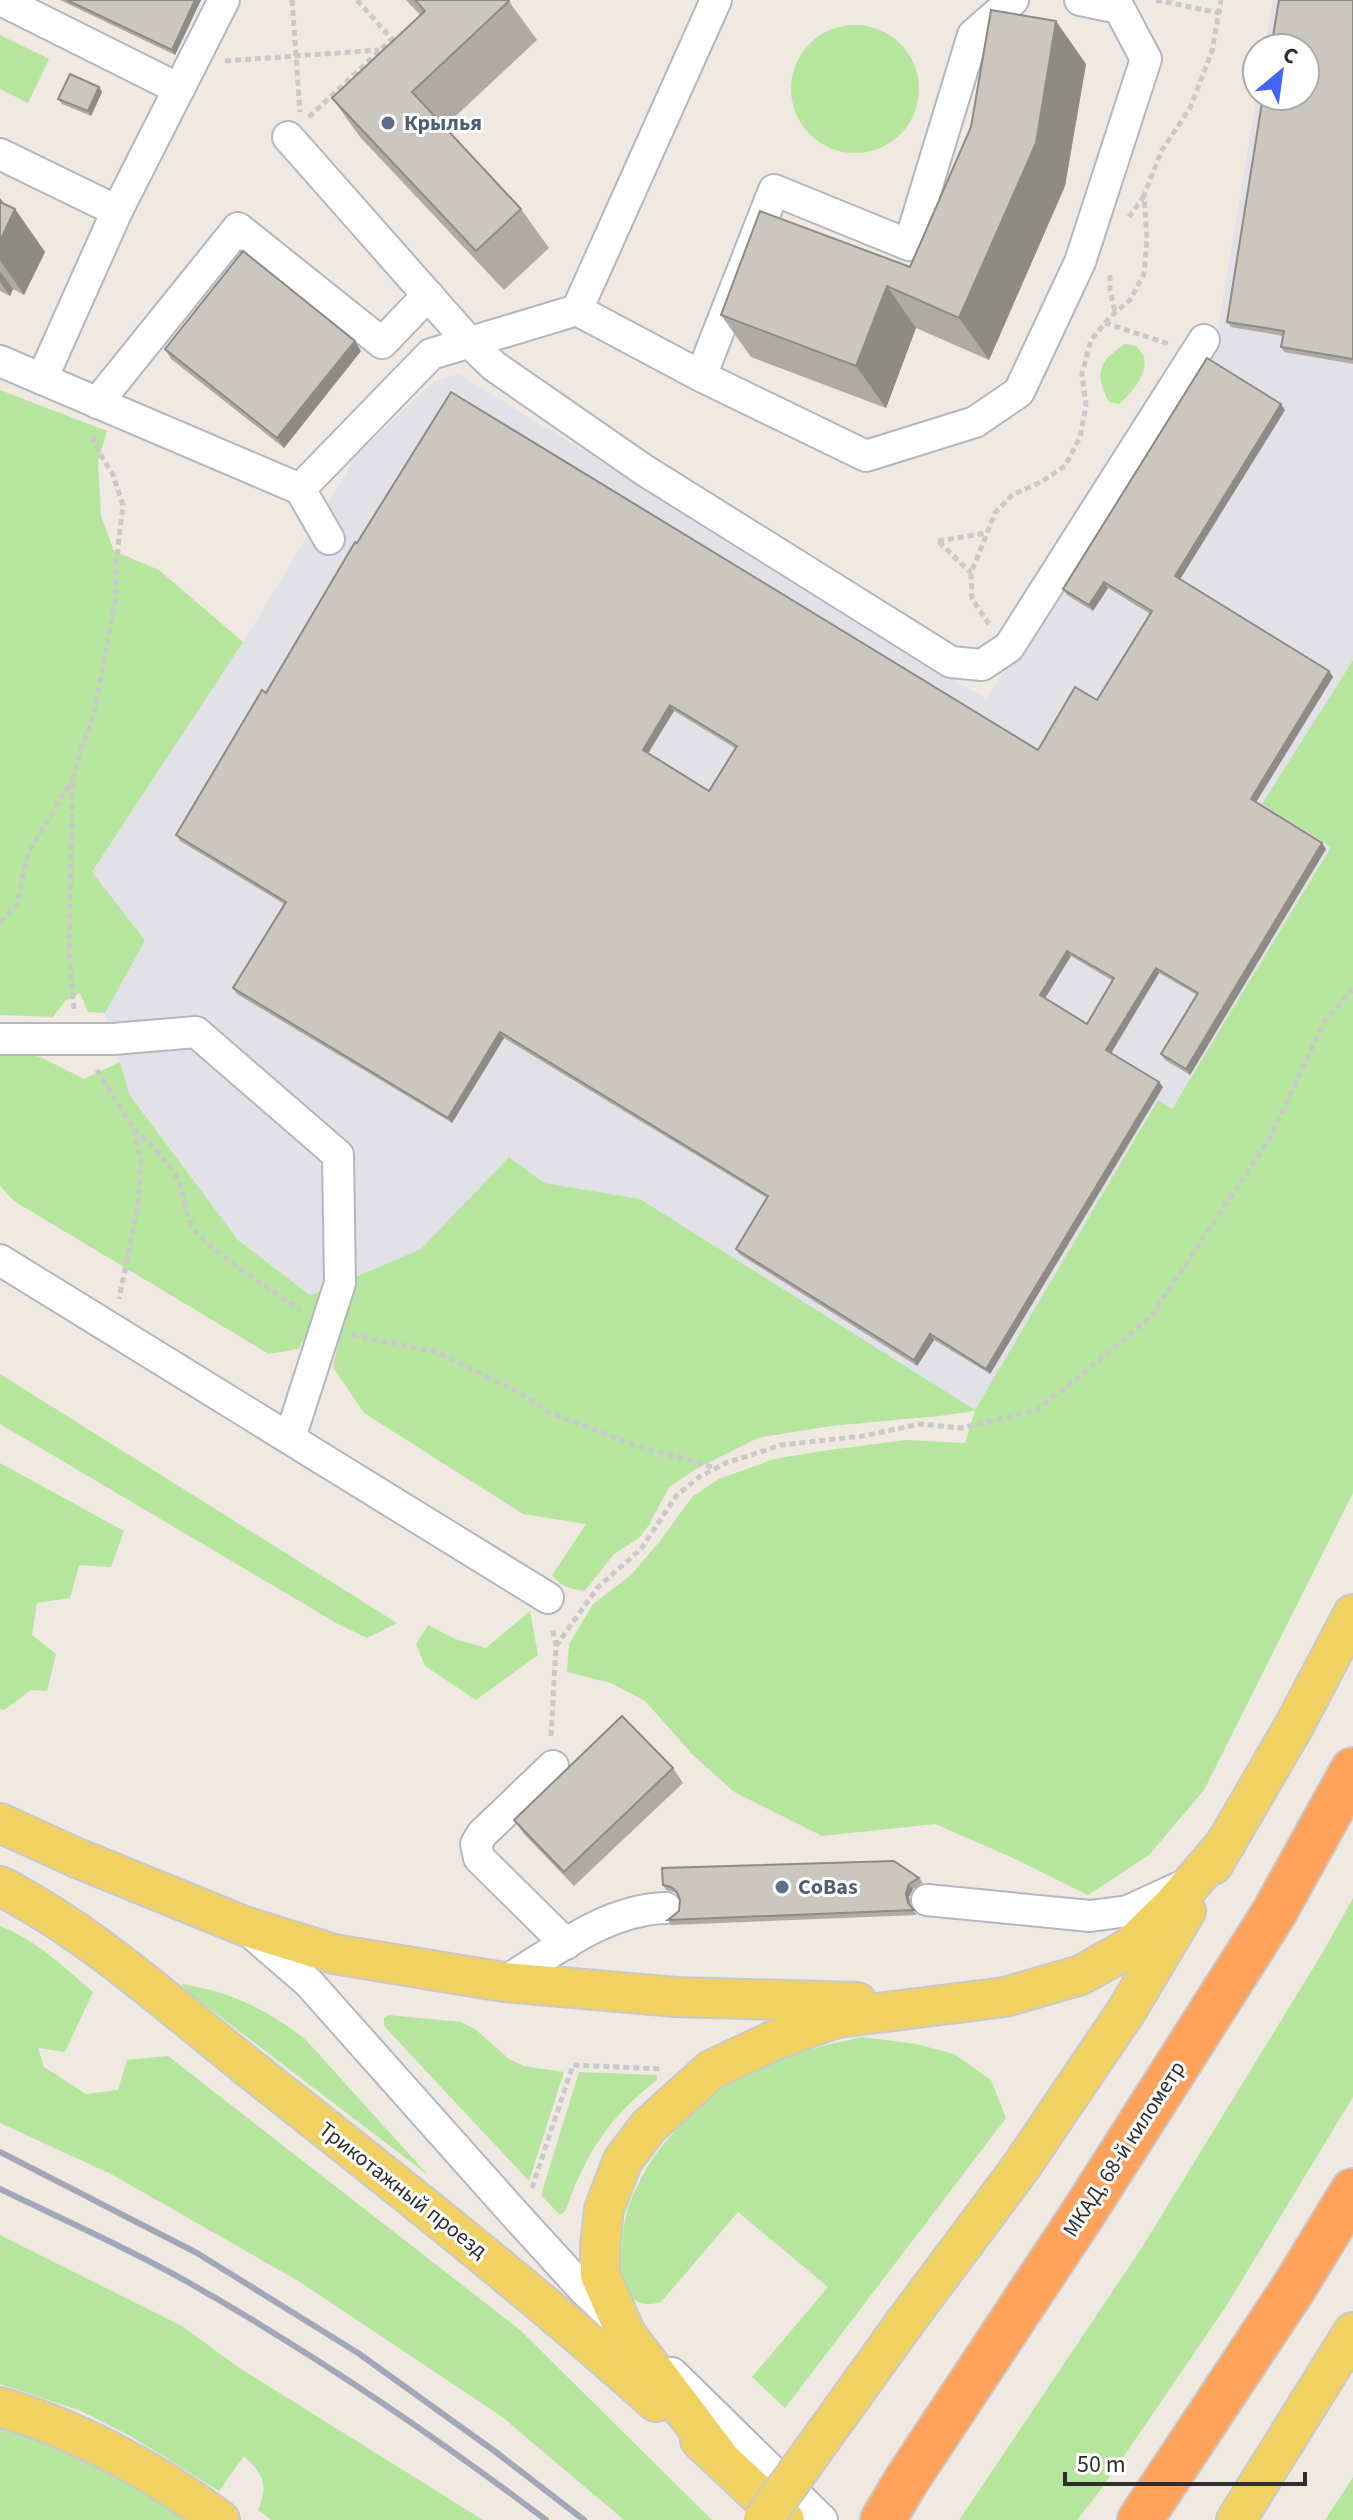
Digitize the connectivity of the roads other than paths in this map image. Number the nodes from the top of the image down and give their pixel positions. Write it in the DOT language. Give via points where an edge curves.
graph roads {
  1 [pos="1,0"];
  2 [pos="224,0"];
  3 [pos="716,0"];
  4 [pos="1013,0"];
  5 [pos="1080,0"];
  6 [pos="179,89"];
  7 [pos="288,137"];
  8 [pos="0,154"];
  9 [pos="117,211"];
  10 [pos="428,295"];
  11 [pos="577,310"];
  12 [pos="470,343"];
  13 [pos="1200,346"];
  14 [pos="0,361"];
  15 [pos="701,376"];
  16 [pos="42,379"];
  17 [pos="101,404"];
  18 [pos="300,489"];
  19 [pos="329,539"];
  20 [pos="0,1039"];
  21 [pos="0,1260"];
  22 [pos="290,1438"];
  23 [pos="548,1598"];
  24 [pos="1353,1614"];
  25 [pos="553,1766"];
  26 [pos="1353,1770"];
  27 [pos="0,1823"];
  28 [pos="0,1841"];
  29 [pos="1227,1842"];
  30 [pos="77,1858"];
  31 [pos="1194,1880"];
  32 [pos="0,1886"];
  33 [pos="927,1900"];
  34 [pos="666,1908"];
  35 [pos="244,1926"];
  36 [pos="566,1944"];
  37 [pos="504,1982"];
  38 [pos="933,2005"];
  39 [pos="1353,2191"];
  40 [pos="623,2326"];
  41 [pos="1353,2332"];
  42 [pos="0,2407"];
  43 [pos="719,2457"];
  44 [pos="220,2520"];
  45 [pos="763,2520"];
  46 [pos="785,2520"];
  47 [pos="822,2520"];
  48 [pos="883,2520"];
  49 [pos="1140,2520"];
  50 [pos="1236,2520"];
  1 -- 6 [label="lane"];
  2 -- 6 [label="lane"];
  3 -- 11 [label="lane"];
  4 -- 15 [label="lane" via="973,35 909,245 774,190"];
  5 -- 15 [label="lane" via="1119,8 1146,59 1080,262 1019,392 975,422 866,456"];
  6 -- 9 [label="lane"];
  7 -- 10 [label="lane"];
  8 -- 9 [label="lane"];
  9 -- 16 [label="lane"];
  10 -- 12 [label="lane"];
  10 -- 17 [label="lane" via="382,343 238,228"];
  11 -- 12 [label="lane"];
  11 -- 15 [label="lane"];
  12 -- 13 [label="lane" via="494,366 644,470 951,662 982,665 1009,647"];
  12 -- 18 [label="lane" via="431,354"];
  14 -- 16 [label="lane"];
  16 -- 17 [label="lane"];
  17 -- 18 [label="lane"];
  18 -- 19 [label="lane"];
  20 -- 22 [label="lane" via="113,1039 196,1032 338,1155 340,1283"];
  21 -- 22 [label="lane"];
  22 -- 23 [label="lane"];
  24 -- 29 [label="main road"];
  25 -- 36 [label="lane" via="476,1844 479,1858"];
  26 -- 48 [label="highway, МКАД, 68-й километр" via="1274,1913"];
  27 -- 30 [label="main road"];
  28 -- 30 [label="main road"];
  29 -- 31 [label="main road"];
  29 -- 45 [label="main road, bridge" via="1127,2010 1021,2167"];
  30 -- 35 [label="main road"];
  31 -- 33 [label="lane" via="1128,1911 1090,1916"];
  31 -- 38 [label="main road" via="1129,1948 1081,1975 1005,1997"];
  32 -- 43 [label="main road, Трикотажный проезд" via="76,1931 473,2244"];
  34 -- 36 [label="lane" via="596,1926"];
  35 -- 37 [label="main road" via="334,1954"];
  35 -- 40 [label="lane" via="309,1983"];
  36 -- 37 [label="lane"];
  37 -- 38 [label="main road" via="676,1997"];
  38 -- 40 [label="main road" via="837,2018 777,2039 711,2070 649,2126 623,2160 604,2209 600,2275"];
  39 -- 49 [label="highway"];
  40 -- 43 [label="main road"];
  40 -- 47 [label="lane"];
  41 -- 50 [label="main road"];
  42 -- 44 [label="main road" via="116,2453"];
  43 -- 46 [label="main road, Трикотажный проезд"];
}
